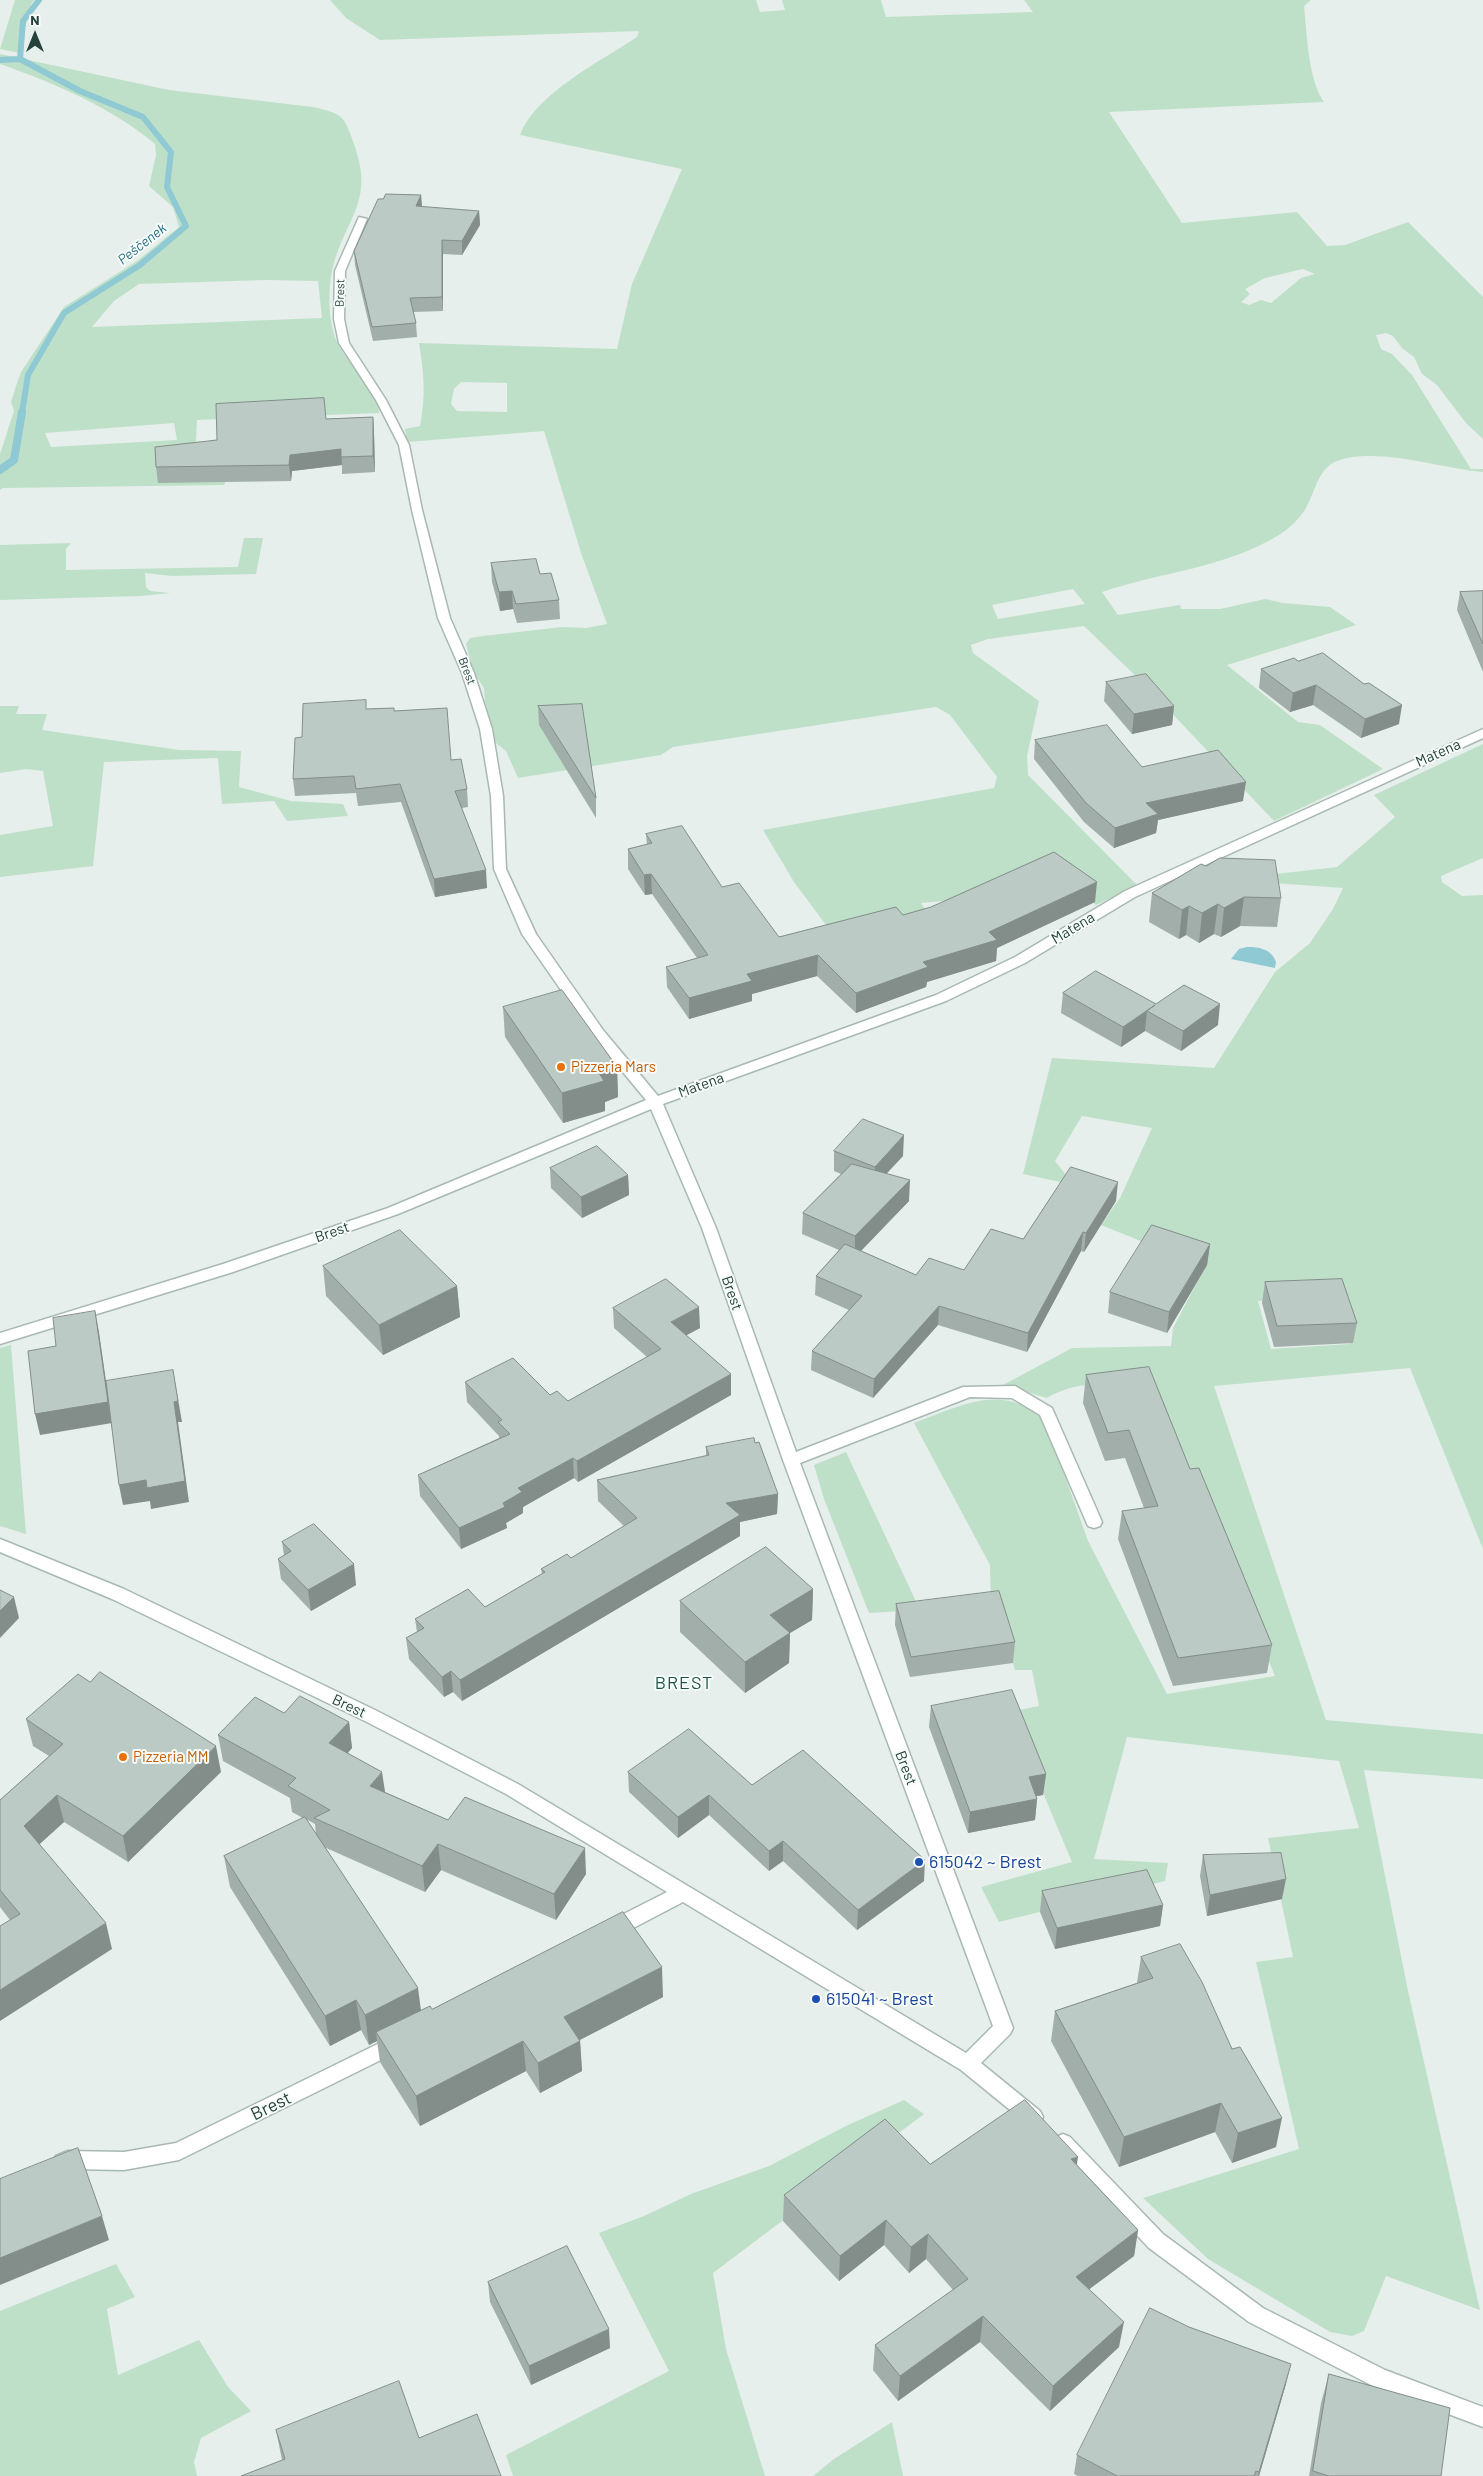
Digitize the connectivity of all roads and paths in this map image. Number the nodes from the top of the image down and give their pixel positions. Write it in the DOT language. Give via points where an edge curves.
graph roads {
  1 [pos="362,219"];
  2 [pos="1483,733"];
  3 [pos="655,1102"];
  4 [pos="0,1339"];
  5 [pos="791,1460"];
  6 [pos="1094,1522"];
  7 [pos="0,1545"];
  8 [pos="685,1892"];
  9 [pos="597,1938"];
  10 [pos="413,2034"];
  11 [pos="968,2064"];
  12 [pos="43,2170"];
  13 [pos="1483,2417"];
  1 -- 3 [label="street, Brest" via="340,271 338,291 344,343 381,400 404,445 444,618 468,673 486,729 497,796 500,869 529,934 598,1033"];
  2 -- 3 [label="street, Matena" via="1130,894 1020,960 941,998"];
  3 -- 4 [label="street, Brest" via="393,1211 228,1268"];
  3 -- 5 [label="street, Brest" via="709,1228"];
  5 -- 6 [label="street" via="970,1391 1015,1392 1046,1412"];
  5 -- 11 [label="street, Brest" via="1003,2028"];
  7 -- 8 [label="street, Brest" via="118,1594 371,1716 512,1788"];
  8 -- 9 [label="street"];
  8 -- 11 [label="street, Brest"];
  10 -- 12 [label="street, Brest" via="179,2151 124,2160 68,2160"];
  11 -- 13 [label="street, Brest" via="1050,2132 1156,2241 1256,2315 1379,2378"];
}
